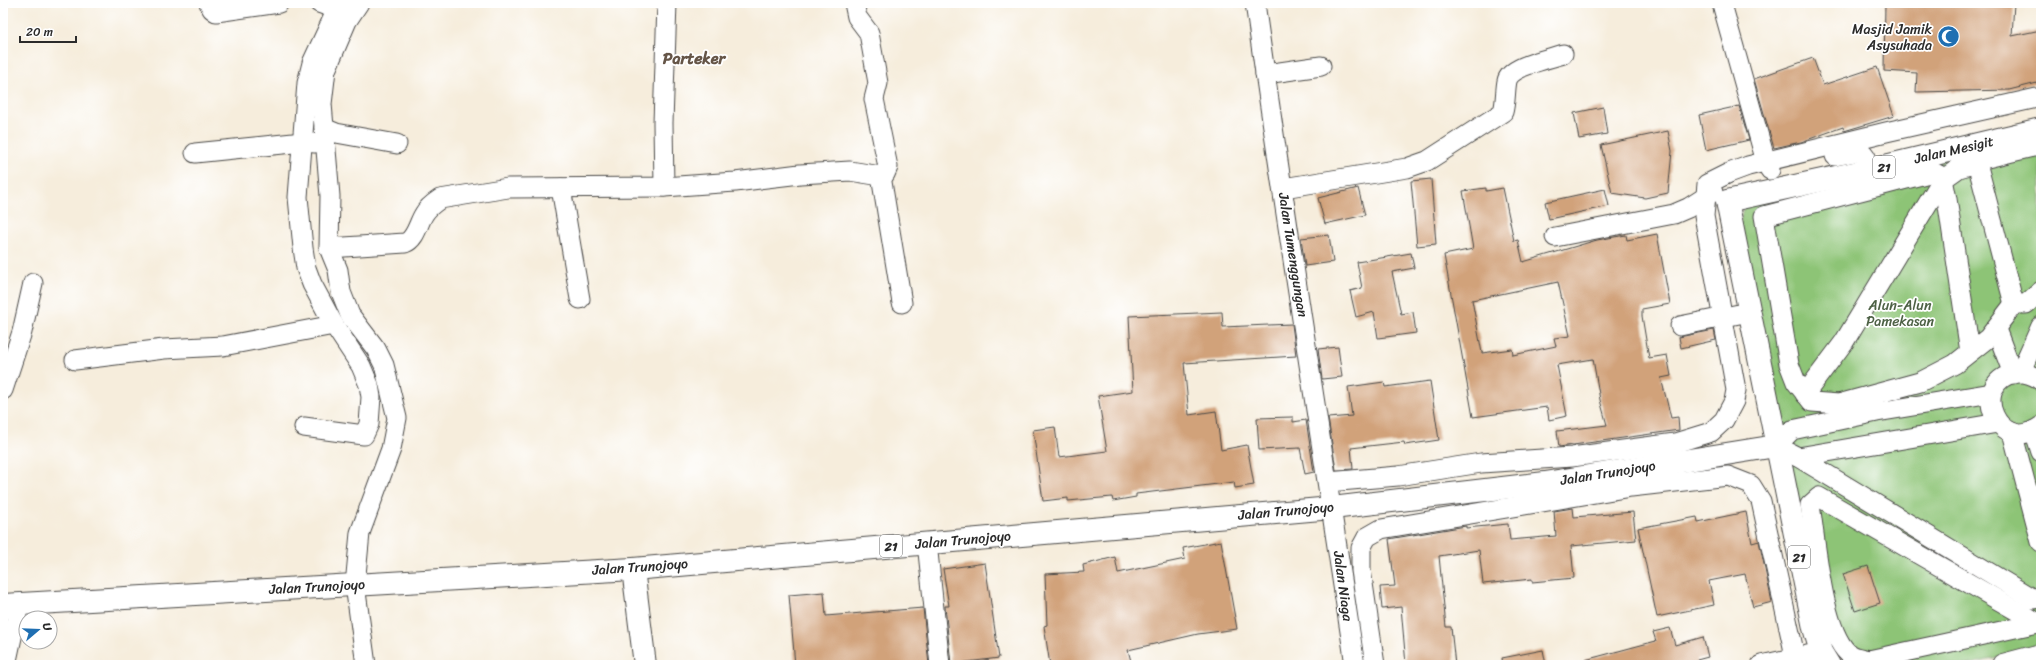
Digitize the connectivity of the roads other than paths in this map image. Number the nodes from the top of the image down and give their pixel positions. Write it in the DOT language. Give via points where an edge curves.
graph roads {
  1 [pos="210,3"];
  2 [pos="279,3"];
  3 [pos="359,3"];
  4 [pos="667,3"];
  5 [pos="854,3"];
  6 [pos="1255,3"];
  7 [pos="1722,4"];
  8 [pos="332,5"];
  9 [pos="334,33"];
  10 [pos="1562,54"];
  11 [pos="1321,66"];
  12 [pos="1265,74"];
  13 [pos="2041,97"];
  14 [pos="2041,129"];
  15 [pos="316,140"];
  16 [pos="397,144"];
  17 [pos="2041,145"];
  18 [pos="195,153"];
  19 [pos="1977,163"];
  20 [pos="1768,166"];
  21 [pos="1868,170"];
  22 [pos="881,176"];
  23 [pos="1942,180"];
  24 [pos="664,186"];
  25 [pos="561,188"];
  26 [pos="1283,188"];
  27 [pos="1719,193"];
  28 [pos="1555,237"];
  29 [pos="330,248"];
  30 [pos="33,283"];
  31 [pos="2041,291"];
  32 [pos="580,299"];
  33 [pos="902,303"];
  34 [pos="2014,304"];
  35 [pos="1749,312"];
  36 [pos="1723,318"];
  37 [pos="334,325"];
  38 [pos="1680,326"];
  39 [pos="2041,326"];
  40 [pos="1996,329"];
  41 [pos="1970,352"];
  42 [pos="75,360"];
  43 [pos="2017,373"];
  44 [pos="2041,381"];
  45 [pos="3,390"];
  46 [pos="1992,393"];
  47 [pos="1805,394"];
  48 [pos="304,427"];
  49 [pos="2005,428"];
  50 [pos="2038,428"];
  51 [pos="364,435"];
  52 [pos="391,446"];
  53 [pos="1776,446"];
  54 [pos="2041,452"];
  55 [pos="1798,457"];
  56 [pos="1328,482"];
  57 [pos="1332,508"];
  58 [pos="2041,542"];
  59 [pos="927,543"];
  60 [pos="633,569"];
  61 [pos="355,585"];
  62 [pos="2041,598"];
  63 [pos="11,605"];
  64 [pos="2040,622"];
  65 [pos="2041,655"];
  66 [pos="1825,658"];
  67 [pos="1796,661"];
  68 [pos="6,665"];
  69 [pos="366,665"];
  70 [pos="645,665"];
  71 [pos="940,665"];
  72 [pos="1355,665"];
  73 [pos="1375,665"];
  74 [pos="1761,665"];
  75 [pos="2003,665"];
  1 -- 2 [label="street" via="216,12"];
  3 -- 9 [label="street" via="347,21"];
  4 -- 24 [label="street" via="663,123"];
  5 -- 22 [label="street" via="857,17 869,32 878,83 874,99 888,167"];
  6 -- 12 [label="street, Jalan Tumenggungan"];
  7 -- 20 [label="street"];
  8 -- 9 [label="street"];
  9 -- 15 [label="street"];
  9 -- 15 [label="street" via="312,63 307,82"];
  10 -- 26 [label="street" via="1514,70 1507,80 1506,103 1502,112 1427,161 1407,168"];
  11 -- 12 [label="street"];
  12 -- 26 [label="street, Jalan Tumenggungan"];
  13 -- 20 [label="street"];
  14 -- 21 [label="main road, Jalan Mesigit / 21"];
  15 -- 16 [label="street" via="336,133"];
  15 -- 18 [label="street"];
  15 -- 29 [label="street" via="330,196"];
  15 -- 37 [label="street" via="298,196 306,268"];
  17 -- 19 [label="street" via="1983,159"];
  19 -- 23 [label="street" via="1959,168"];
  19 -- 34 [label="street"];
  20 -- 21 [label="street" via="1858,152 1866,157"];
  20 -- 27 [label="street"];
  21 -- 27 [label="main road, Jalan Mesigit / 21"];
  22 -- 24 [label="street" via="850,171"];
  22 -- 33 [label="street"];
  23 -- 41 [label="street"];
  23 -- 47 [label="street" via="1844,342"];
  23 -- 47 [label="street" via="1939,175 1932,172 1764,216 1789,364 1796,382"];
  24 -- 25 [label="street"];
  25 -- 29 [label="street" via="508,188 440,199 431,204 424,213 410,241 406,243"];
  25 -- 32 [label="street"];
  26 -- 56 [label="street, Jalan Tumenggungan"];
  27 -- 28 [label="street" via="1674,214"];
  27 -- 35 [label="main road, 21"];
  27 -- 36 [label="street" via="1704,216"];
  29 -- 52 [label="street" via="338,270 341,292 350,315 376,349 384,365 397,418"];
  30 -- 45 [label="street" via="22,332"];
  31 -- 34 [label="street" via="2026,304"];
  34 -- 40 [label="street"];
  35 -- 36 [label="street"];
  35 -- 53 [label="main road, 21"];
  36 -- 38 [label="street"];
  36 -- 56 [label="street" via="1736,390 1734,401 1724,420 1711,432 1675,443 1572,457 1481,463 1391,477"];
  37 -- 42 [label="street" via="223,346 164,349"];
  37 -- 51 [label="street" via="361,366 369,385 369,424"];
  39 -- 43 [label="street"];
  40 -- 41 [label="street"];
  40 -- 43 [label="street"];
  41 -- 47 [label="street" via="1955,364 1920,382 1839,404 1812,402"];
  43 -- 44 [label="street" via="2030,374"];
  43 -- 46 [label="street" via="2004,378"];
  46 -- 49 [label="street" via="1992,409"];
  46 -- 53 [label="street" via="1877,412 1792,430"];
  48 -- 51 [label="street"];
  49 -- 50 [label="street" via="2023,433"];
  49 -- 55 [label="street"];
  49 -- 58 [label="street"];
  50 -- 54 [label="street"];
  51 -- 52 [label="street"];
  52 -- 61 [label="street" via="360,533"];
  53 -- 55 [label="street"];
  53 -- 57 [label="main road, Jalan Trunojoyo / 21" via="1545,483"];
  53 -- 66 [label="main road, 21"];
  55 -- 62 [label="street" via="2033,599"];
  56 -- 57 [label="street, Jalan Tumenggungan"];
  57 -- 59 [label="main road, Jalan Trunojoyo / 21"];
  57 -- 72 [label="street, Jalan Niaga"];
  59 -- 60 [label="main road, Jalan Trunojoyo / 21"];
  59 -- 71 [label="street"];
  60 -- 61 [label="main road, Jalan Trunojoyo / 21"];
  60 -- 70 [label="main road"];
  61 -- 63 [label="main road, Jalan Trunojoyo / 21"];
  61 -- 69 [label="street"];
  63 -- 68 [label="street"];
  64 -- 64 [label="street" via="1869,660 1850,655 1843,647 1827,615 1810,505 1819,497"];
  65 -- 75 [label="main road"];
  66 -- 67 [label="street"];
  67 -- 73 [label="street" via="1761,501 1751,485 1728,476 1631,487 1380,529 1367,537 1361,548 1361,570"];
  67 -- 74 [label="street"];
}
